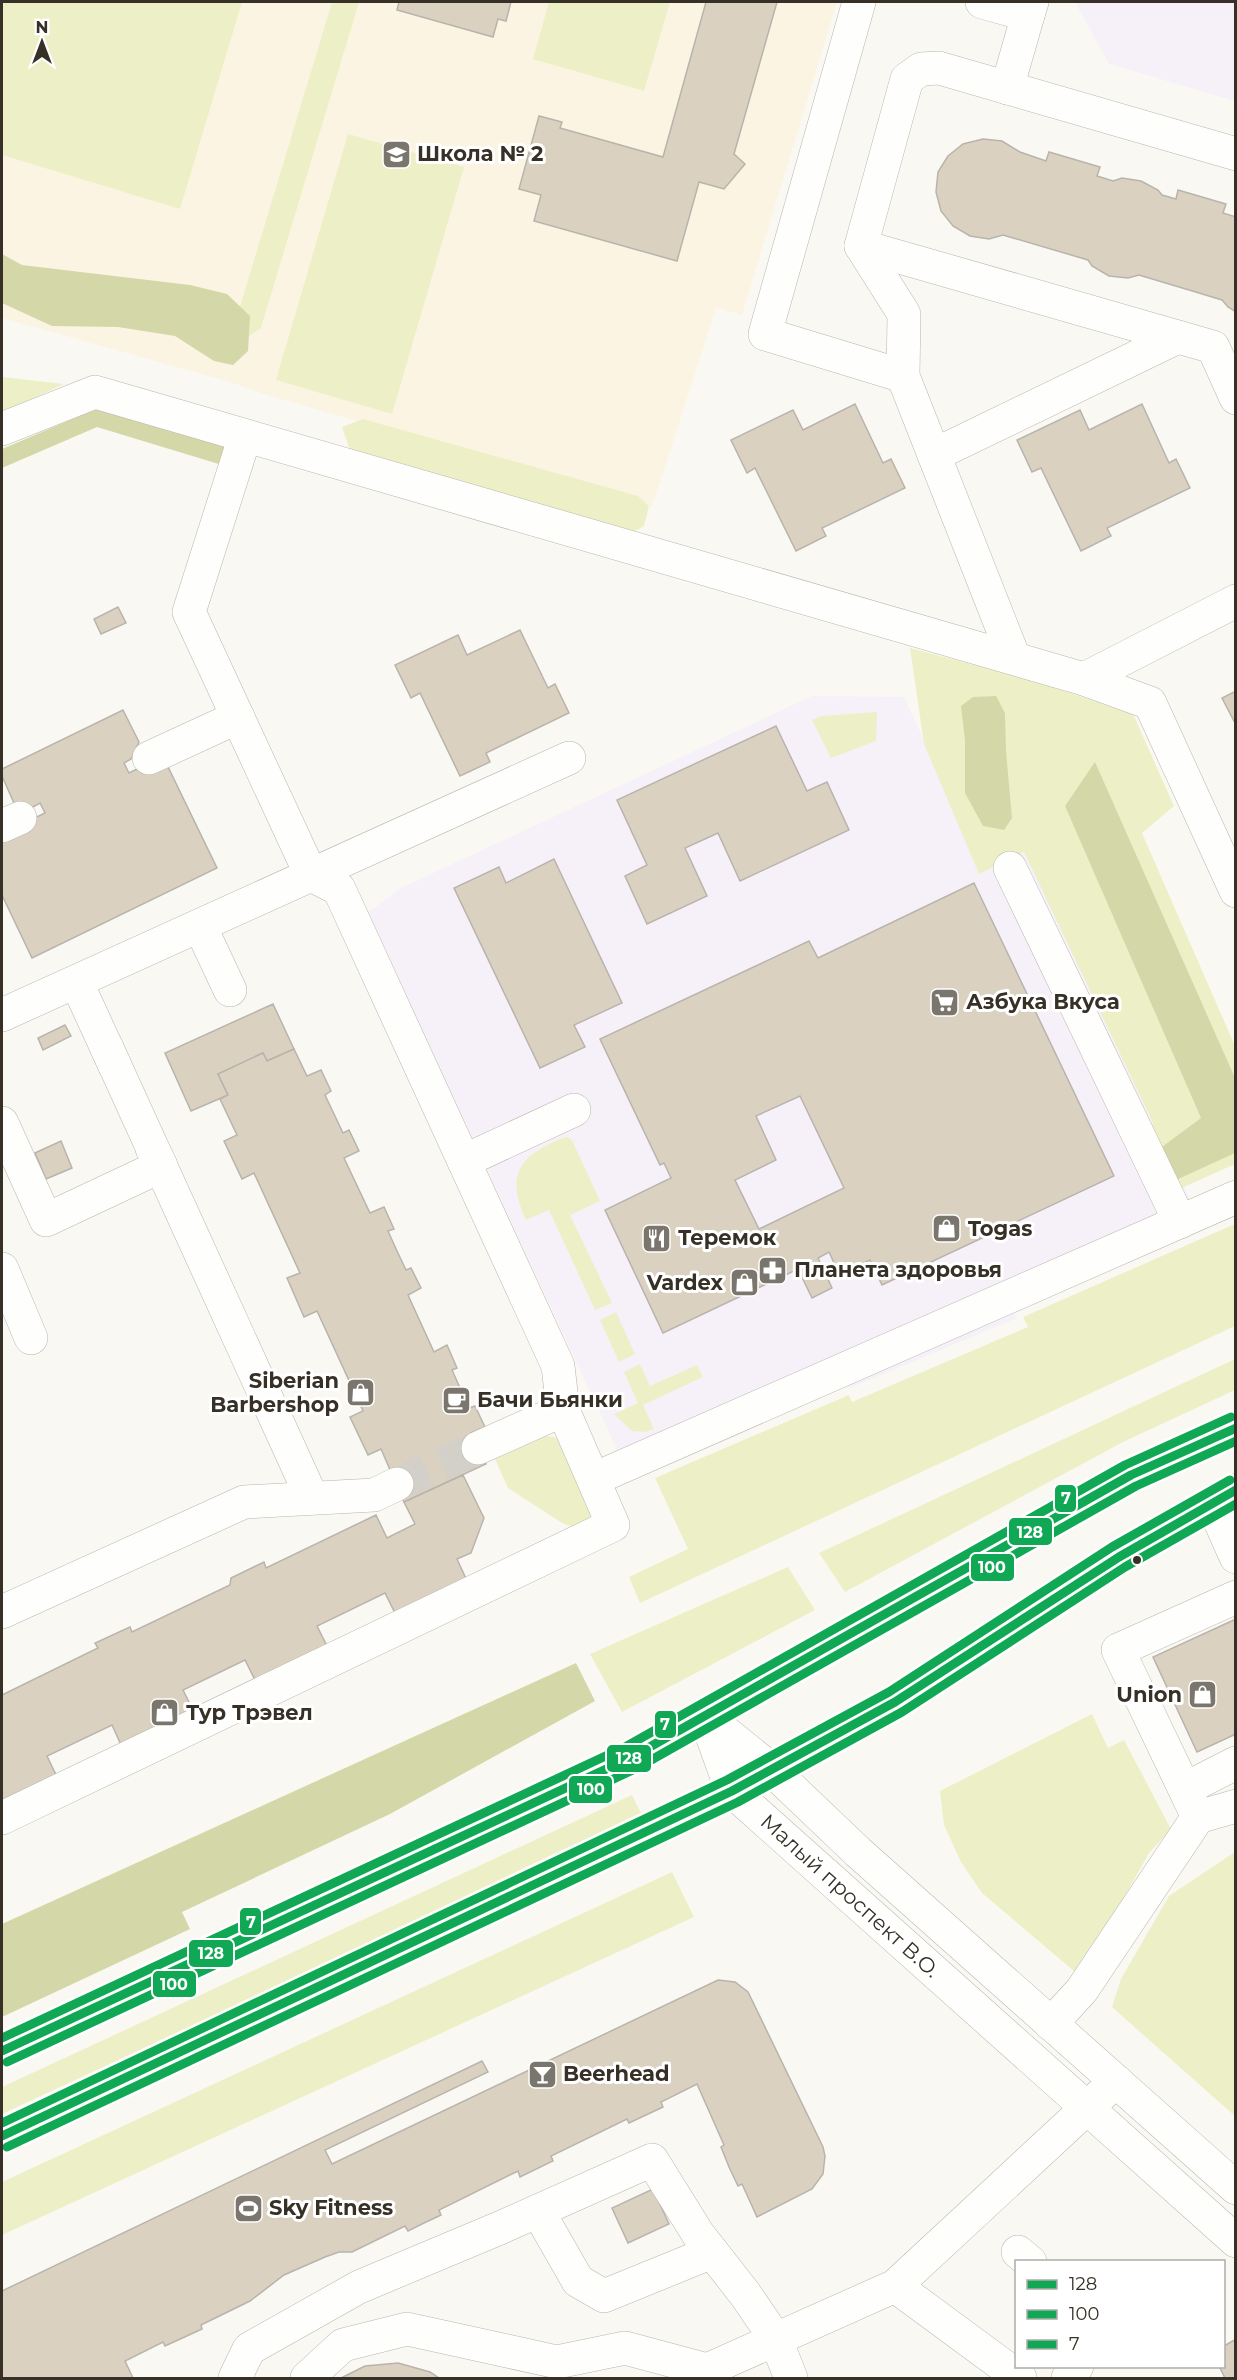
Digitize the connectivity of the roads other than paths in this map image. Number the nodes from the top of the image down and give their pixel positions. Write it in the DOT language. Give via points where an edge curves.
graph roads {
  1 [pos="859,2"];
  2 [pos="982,2"];
  3 [pos="1030,8"];
  4 [pos="1007,88"];
  5 [pos="1236,154"];
  6 [pos="861,246"];
  7 [pos="935,267"];
  8 [pos="904,314"];
  9 [pos="1178,337"];
  10 [pos="903,376"];
  11 [pos="1236,398"];
  12 [pos="2,429"];
  13 [pos="245,436"];
  14 [pos="934,455"];
  15 [pos="1236,601"];
  16 [pos="1151,645"];
  17 [pos="1014,658"];
  18 [pos="1084,679"];
  19 [pos="1150,703"];
  20 [pos="237,717"];
  21 [pos="149,758"];
  22 [pos="569,758"];
  23 [pos="1010,868"];
  24 [pos="311,875"];
  25 [pos="1236,891"];
  26 [pos="200,926"];
  27 [pos="77,983"];
  28 [pos="230,990"];
  29 [pos="2,1015"];
  30 [pos="574,1110"];
  31 [pos="2,1123"];
  32 [pos="464,1161"];
  33 [pos="161,1166"];
  34 [pos="1236,1197"];
  35 [pos="1180,1222"];
  36 [pos="2,1269"];
  37 [pos="31,1338"];
  38 [pos="563,1410"];
  39 [pos="1236,1428"];
  40 [pos="478,1448"];
  41 [pos="594,1479"];
  42 [pos="397,1484"];
  43 [pos="1224,1497"];
  44 [pos="312,1498"];
  45 [pos="1236,1557"];
  46 [pos="1236,1597"];
  47 [pos="2,1612"];
  48 [pos="705,1716"];
  49 [pos="1236,1763"];
  50 [pos="772,1770"];
  51 [pos="732,1791"];
  52 [pos="1191,1803"];
  53 [pos="1236,1806"];
  54 [pos="2,1818"];
  55 [pos="1051,2024"];
  56 [pos="2,2051"];
  57 [pos="1116,2081"];
  58 [pos="1088,2107"];
  59 [pos="2,2136"];
  60 [pos="1236,2188"];
  61 [pos="538,2211"];
  62 [pos="1232,2231"];
  63 [pos="712,2252"];
  64 [pos="895,2286"];
  65 [pos="776,2338"];
  66 [pos="235,2379"];
  67 [pos="307,2379"];
  68 [pos="791,2379"];
  69 [pos="1020,2379"];
  1 -- 10 [label="main road" via="765,334"];
  2 -- 3 [label="main road"];
  3 -- 4 [label="main road"];
  4 -- 5 [label="main road"];
  4 -- 6 [label="main road" via="930,67 907,79"];
  6 -- 7 [label="main road"];
  6 -- 8 [label="main road"];
  7 -- 8 [label="main road"];
  7 -- 9 [label="main road"];
  8 -- 10 [label="main road"];
  9 -- 11 [label="main road" via="1213,347"];
  9 -- 14 [label="main road"];
  10 -- 14 [label="main road"];
  12 -- 13 [label="main road" via="95,393"];
  13 -- 17 [label="main road"];
  13 -- 20 [label="main road" via="189,612"];
  14 -- 17 [label="main road"];
  15 -- 16 [label="main road"];
  16 -- 18 [label="main road"];
  16 -- 19 [label="main road"];
  17 -- 18 [label="main road"];
  18 -- 19 [label="main road"];
  19 -- 25 [label="main road"];
  20 -- 21 [label="main road"];
  20 -- 24 [label="main road"];
  22 -- 24 [label="main road"];
  23 -- 35 [label="main road"];
  24 -- 26 [label="main road"];
  24 -- 32 [label="main road" via="339,889"];
  26 -- 27 [label="main road"];
  26 -- 28 [label="main road"];
  27 -- 29 [label="main road"];
  27 -- 33 [label="main road"];
  30 -- 32 [label="main road"];
  31 -- 33 [label="main road" via="46,1220"];
  32 -- 38 [label="main road" via="558,1366"];
  33 -- 44 [label="main road"];
  34 -- 35 [label="main road"];
  35 -- 41 [label="main road"];
  36 -- 37 [label="main road"];
  38 -- 40 [label="main road"];
  38 -- 41 [label="main road"];
  39 -- 48 [label="main road" via="1131,1475"];
  41 -- 54 [label="main road" via="613,1525"];
  42 -- 44 [label="main road" via="374,1495"];
  43 -- 45 [label="main road"];
  43 -- 50 [label="main road" via="1119,1557 895,1702"];
  44 -- 47 [label="main road" via="244,1502"];
  46 -- 52 [label="main road" via="1118,1650"];
  48 -- 50 [label="main road, Малый проспект В.О."];
  48 -- 51 [label="main road, Малый проспект В.О."];
  48 -- 56 [label="main road" via="602,1772"];
  49 -- 52 [label="main road"];
  50 -- 51 [label="main road"];
  50 -- 55 [label="main road, Малый проспект В.О."];
  51 -- 58 [label="main road, Малый проспект В.О."];
  51 -- 59 [label="main road"];
  52 -- 53 [label="main road"];
  52 -- 55 [label="main road" via="1082,1990"];
  55 -- 57 [label="main road, Малый проспект В.О."];
  57 -- 58 [label="main road"];
  57 -- 60 [label="main road, Малый проспект В.О."];
  58 -- 62 [label="main road, Малый проспект В.О."];
  58 -- 64 [label="main road"];
  61 -- 63 [label="main road" via="578,2281 604,2296"];
  61 -- 63 [label="main road" via="652,2160"];
  61 -- 66 [label="main road" via="359,2287 249,2349"];
  63 -- 65 [label="main road"];
  64 -- 65 [label="main road"];
  64 -- 69 [label="main road"];
  65 -- 67 [label="main road" via="707,2370 625,2348 557,2362 407,2329 343,2345"];
  65 -- 68 [label="main road"];
}
